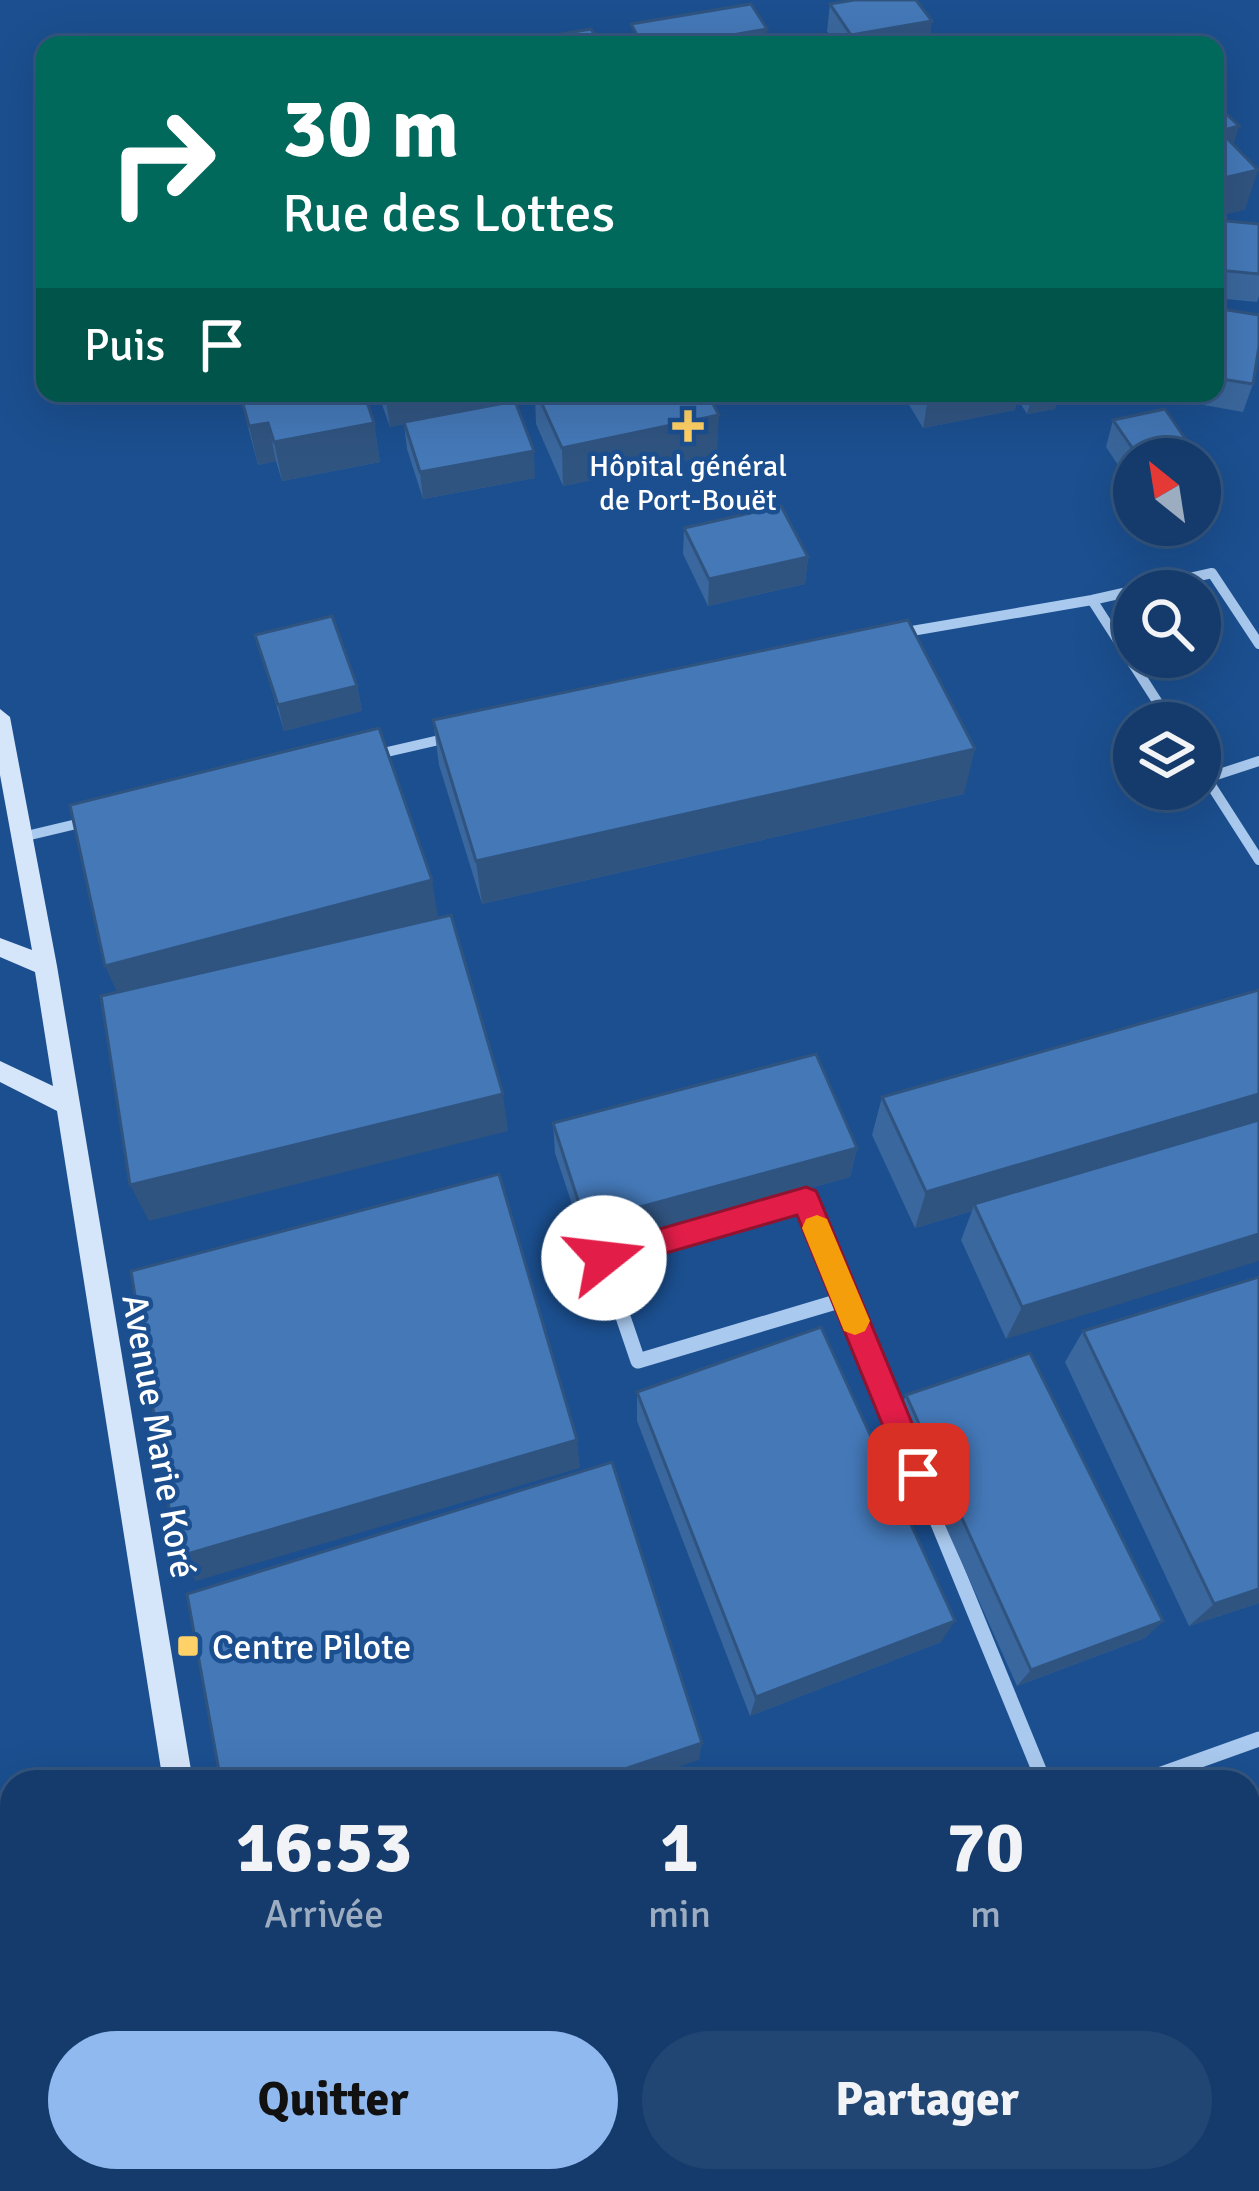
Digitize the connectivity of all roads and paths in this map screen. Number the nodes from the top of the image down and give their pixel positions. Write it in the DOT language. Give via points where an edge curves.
graph roads {
  1 [pos="1091,600"];
  2 [pos="884,637"];
  3 [pos="1259,644"];
  4 [pos="1157,702"];
  5 [pos="0,717"];
  6 [pos="456,736"];
  7 [pos="365,758"];
  8 [pos="1259,761"];
  9 [pos="1221,769"];
  10 [pos="1221,801"];
  11 [pos="91,821"];
  12 [pos="22,837"];
  13 [pos="1259,860"];
  14 [pos="0,947"];
  15 [pos="46,966"];
  16 [pos="0,1071"];
  17 [pos="65,1103"];
  18 [pos="846,1299"];
  19 [pos="1259,1739"];
  20 [pos="176,1770"];
  21 [pos="1039,1770"];
  22 [pos="1172,1770"];
  1 -- 2 [label="street"];
  1 -- 3 [label="street" via="1212,573"];
  1 -- 4 [label="street"];
  5 -- 12 [label="main road, Avenue Marie Koré"];
  6 -- 7 [label="street"];
  8 -- 9 [label="street"];
  10 -- 13 [label="street"];
  11 -- 12 [label="street"];
  12 -- 15 [label="main road, Avenue Marie Koré"];
  14 -- 15 [label="main road"];
  15 -- 17 [label="main road, Avenue Marie Koré"];
  16 -- 17 [label="main road"];
  17 -- 20 [label="main road, Avenue Marie Koré"];
  18 -- 18 [label="street" via="638,1361 604,1258 806,1200"];
  18 -- 21 [label="street"];
  19 -- 22 [label="street"];
}
